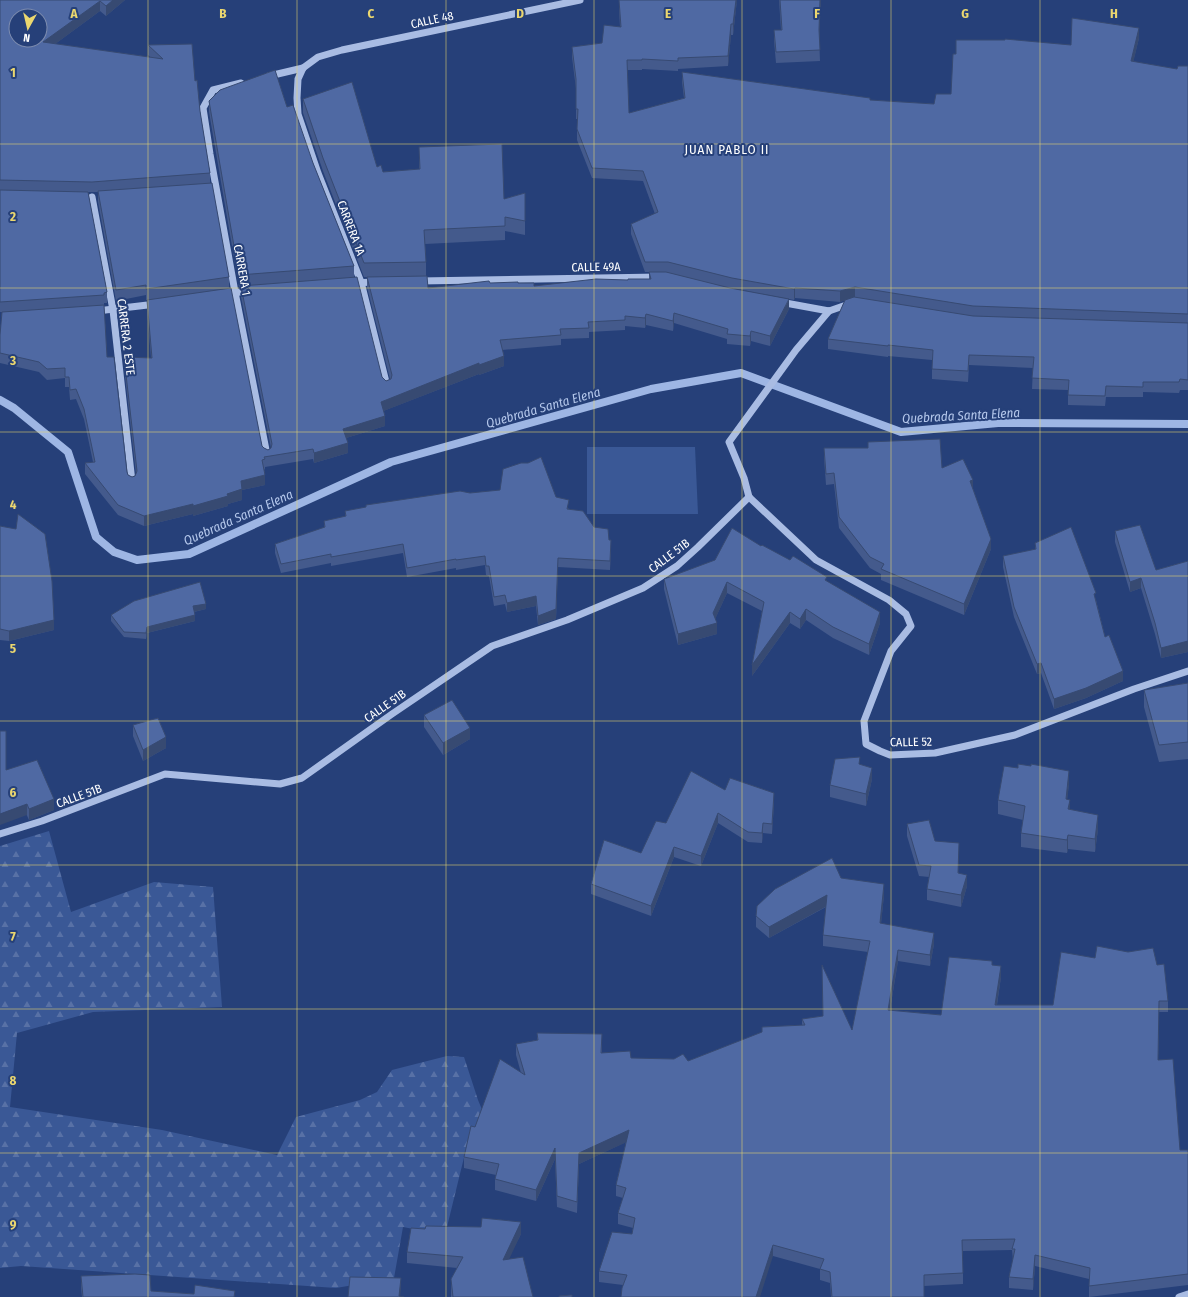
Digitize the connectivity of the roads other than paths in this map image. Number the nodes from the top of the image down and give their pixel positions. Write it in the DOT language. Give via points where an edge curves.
graph roads {
  1 [pos="580,0"];
  2 [pos="303,68"];
  3 [pos="216,188"];
  4 [pos="208,189"];
  5 [pos="99,196"];
  6 [pos="667,277"];
  7 [pos="361,282"];
  8 [pos="385,282"];
  9 [pos="408,282"];
  10 [pos="345,284"];
  11 [pos="258,290"];
  12 [pos="235,292"];
  13 [pos="219,295"];
  14 [pos="776,301"];
  15 [pos="166,302"];
  16 [pos="862,304"];
  17 [pos="113,310"];
  18 [pos="829,311"];
  19 [pos="90,312"];
  20 [pos="387,386"];
  21 [pos="267,455"];
  22 [pos="132,482"];
  23 [pos="749,497"];
  24 [pos="1188,671"];
  25 [pos="0,834"];
  26 [pos="1188,1294"];
  27 [pos="1179,1297"];
  1 -- 2 [label="street, CALLE 48" via="342,50 318,57"];
  2 -- 3 [label="street, CARRERA 1" via="213,90 204,108"];
  2 -- 7 [label="street, CARRERA 1A" via="298,79 298,114"];
  3 -- 4 [label="street"];
  3 -- 12 [label="street, CARRERA 1"];
  5 -- 17 [label="street, CARRERA 2 ESTE" via="88,197"];
  6 -- 9 [label="street, CALLE 49A"];
  7 -- 8 [label="street"];
  7 -- 10 [label="street"];
  7 -- 20 [label="street, CARRERA 1A"];
  11 -- 12 [label="street"];
  12 -- 13 [label="street"];
  12 -- 21 [label="street, CARRERA 1"];
  14 -- 18 [label="street"];
  15 -- 17 [label="street"];
  16 -- 18 [label="street" via="854,302"];
  17 -- 19 [label="street"];
  17 -- 22 [label="street, CARRERA 2 ESTE"];
  18 -- 23 [label="street" via="796,350 729,442"];
  23 -- 24 [label="street, CALLE 52" via="816,560 889,600 906,614 911,626 891,651 864,721 866,744 890,755 935,753 1014,735"];
  23 -- 25 [label="street, CALLE 51B" via="677,566 643,588 567,620 492,646 302,778 280,784 165,774 68,812"];
  26 -- 27 [label="street"];
}
